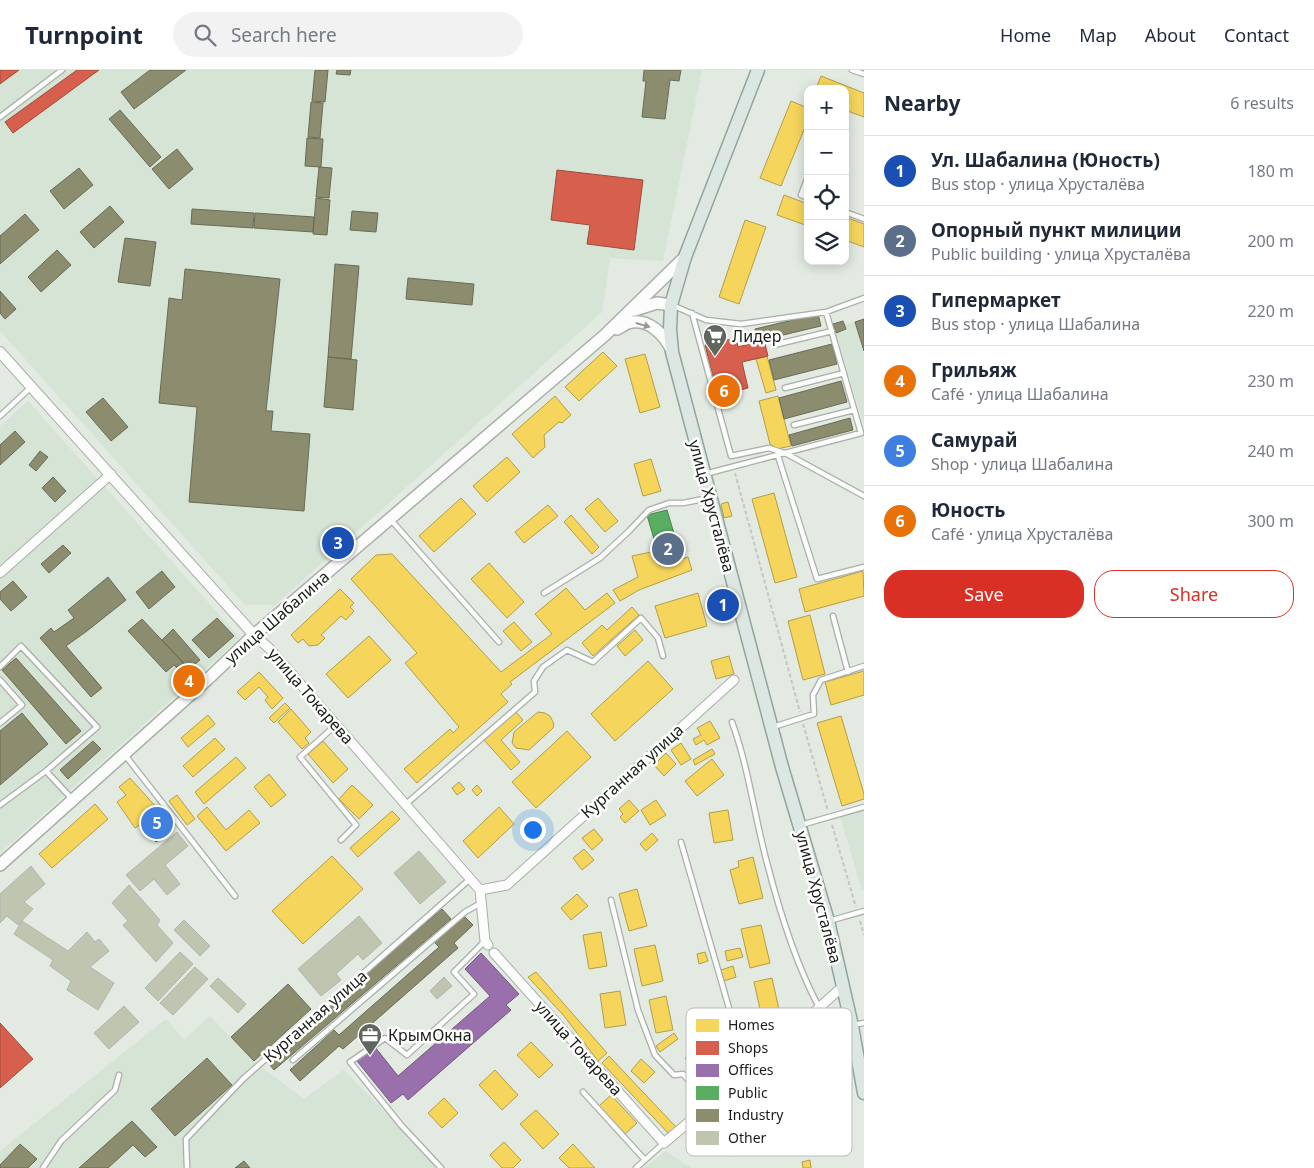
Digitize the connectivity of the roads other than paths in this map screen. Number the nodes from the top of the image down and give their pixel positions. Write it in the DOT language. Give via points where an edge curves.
graph roads {
  1 [pos="62,70"];
  2 [pos="758,70"];
  3 [pos="852,70"];
  4 [pos="864,74"];
  5 [pos="0,117"];
  6 [pos="849,213"];
  7 [pos="864,219"];
  8 [pos="686,257"];
  9 [pos="864,298"];
  10 [pos="671,305"];
  11 [pos="826,312"];
  12 [pos="629,313"];
  13 [pos="692,313"];
  14 [pos="832,332"];
  15 [pos="605,335"];
  16 [pos="774,345"];
  17 [pos="0,352"];
  18 [pos="672,352"];
  19 [pos="844,373"];
  20 [pos="32,387"];
  21 [pos="785,388"];
  22 [pos="854,410"];
  23 [pos="0,416"];
  24 [pos="794,425"];
  25 [pos="787,454"];
  26 [pos="731,456"];
  27 [pos="778,456"];
  28 [pos="734,467"];
  29 [pos="111,474"];
  30 [pos="704,475"];
  31 [pos="864,496"];
  32 [pos="710,498"];
  33 [pos="390,519"];
  34 [pos="864,567"];
  35 [pos="0,573"];
  36 [pos="544,593"];
  37 [pos="833,616"];
  38 [pos="254,635"];
  39 [pos="499,642"];
  40 [pos="663,656"];
  41 [pos="864,666"];
  42 [pos="0,667"];
  43 [pos="848,672"];
  44 [pos="0,680"];
  45 [pos="734,680"];
  46 [pos="732,722"];
  47 [pos="0,723"];
  48 [pos="336,725"];
  49 [pos="772,727"];
  50 [pos="124,754"];
  51 [pos="46,771"];
  52 [pos="72,800"];
  53 [pos="406,804"];
  54 [pos="0,805"];
  55 [pos="864,807"];
  56 [pos="800,826"];
  57 [pos="341,840"];
  58 [pos="681,842"];
  59 [pos="0,865"];
  60 [pos="470,879"];
  61 [pos="480,890"];
  62 [pos="235,896"];
  63 [pos="611,900"];
  64 [pos="482,902"];
  65 [pos="864,911"];
  66 [pos="828,921"];
  67 [pos="489,946"];
  68 [pos="842,987"];
  69 [pos="819,1007"];
  70 [pos="729,1008"];
  71 [pos="851,1008"];
  72 [pos="852,1010"];
  73 [pos="858,1024"];
  74 [pos="293,1060"];
  75 [pos="120,1075"];
  76 [pos="686,1077"];
  77 [pos="583,1092"];
  78 [pos="864,1093"];
  79 [pos="686,1125"];
  80 [pos="664,1143"];
  81 [pos="645,1160"];
  82 [pos="43,1168"];
  83 [pos="187,1168"];
  84 [pos="441,1168"];
  85 [pos="636,1168"];
  1 -- 5 [label="lane"];
  2 -- 8 [label="main road, улица Хрусталёва"];
  3 -- 4 [label="lane"];
  6 -- 7 [label="lane"];
  8 -- 10 [label="main road, улица Хрусталёва"];
  8 -- 12 [label="main road, улица Шабалина"];
  9 -- 11 [label="lane"];
  10 -- 12 [label="main road, улица Шабалина" via="657,303"];
  10 -- 13 [label="lane"];
  10 -- 18 [label="main road, улица Хрусталёва"];
  11 -- 13 [label="lane" via="741,324 706,320"];
  11 -- 14 [label="lane"];
  12 -- 15 [label="main road, улица Шабалина"];
  13 -- 26 [label="lane"];
  14 -- 16 [label="lane"];
  14 -- 19 [label="lane"];
  15 -- 18 [label="main road, улица Шабалина, one-way" via="629,322 645,323 661,333"];
  15 -- 33 [label="main road, улица Шабалина"];
  17 -- 20 [label="street, улица Токарева"];
  18 -- 30 [label="main road, улица Хрусталёва"];
  19 -- 21 [label="lane"];
  19 -- 22 [label="lane"];
  20 -- 23 [label="lane"];
  20 -- 29 [label="street, улица Токарева"];
  22 -- 24 [label="lane"];
  22 -- 25 [label="lane" via="861,433"];
  25 -- 26 [label="lane" via="769,448"];
  25 -- 27 [label="lane"];
  25 -- 31 [label="lane"];
  26 -- 28 [label="lane"];
  27 -- 28 [label="lane"];
  27 -- 34 [label="lane" via="818,579"];
  28 -- 30 [label="lane"];
  29 -- 35 [label="street"];
  29 -- 38 [label="street, улица Токарева"];
  30 -- 32 [label="main road, улица Хрусталёва"];
  32 -- 36 [label="lane" via="669,503 649,510 600,558"];
  32 -- 49 [label="main road, улица Хрусталёва"];
  33 -- 38 [label="main road, улица Шабалина"];
  33 -- 39 [label="lane"];
  37 -- 43 [label="lane"];
  38 -- 48 [label="street, улица Токарева"];
  38 -- 50 [label="main road, улица Шабалина"];
  40 -- 53 [label="lane" via="658,638 641,618 593,662 567,650 543,667 534,681 535,692"];
  41 -- 43 [label="lane"];
  42 -- 51 [label="lane" via="21,646 97,727"];
  43 -- 49 [label="lane" via="821,680 813,695 814,714"];
  44 -- 47 [label="lane" via="22,705"];
  45 -- 61 [label="street, Курганная улица" via="507,885"];
  46 -- 69 [label="lane" via="741,745 766,860 806,984"];
  48 -- 53 [label="street, улица Токарева"];
  48 -- 57 [label="lane" via="300,757 356,825"];
  49 -- 56 [label="main road, улица Хрусталёва"];
  50 -- 52 [label="main road, улица Шабалина"];
  50 -- 62 [label="lane"];
  51 -- 52 [label="lane"];
  51 -- 54 [label="lane"];
  52 -- 59 [label="main road, улица Шабалина"];
  53 -- 60 [label="street, улица Токарева"];
  55 -- 56 [label="lane"];
  56 -- 66 [label="main road, улица Хрусталёва"];
  58 -- 70 [label="lane"];
  60 -- 61 [label="street, улица Токарева"];
  60 -- 83 [label="lane, Курганная улица" via="242,1080 186,1139"];
  61 -- 64 [label="street"];
  63 -- 76 [label="lane" via="638,1010 655,1055 674,1074"];
  64 -- 67 [label="street"];
  64 -- 74 [label="lane, Курганная улица" via="465,912"];
  65 -- 66 [label="lane"];
  66 -- 68 [label="main road, улица Хрусталёва"];
  67 -- 80 [label="street, улица Токарева"];
  67 -- 84 [label="lane" via="454,972 474,994 406,1055 385,1038 350,1062"];
  68 -- 69 [label="street"];
  68 -- 71 [label="main road, улица Хрусталёва"];
  72 -- 73 [label="main road, улица Хрусталёва"];
  73 -- 78 [label="main road, улица Хрусталёва"];
  75 -- 82 [label="lane" via="115,1090 61,1141"];
  77 -- 81 [label="lane"];
  79 -- 80 [label="street"];
  80 -- 81 [label="lane"];
  81 -- 85 [label="lane"];
}
